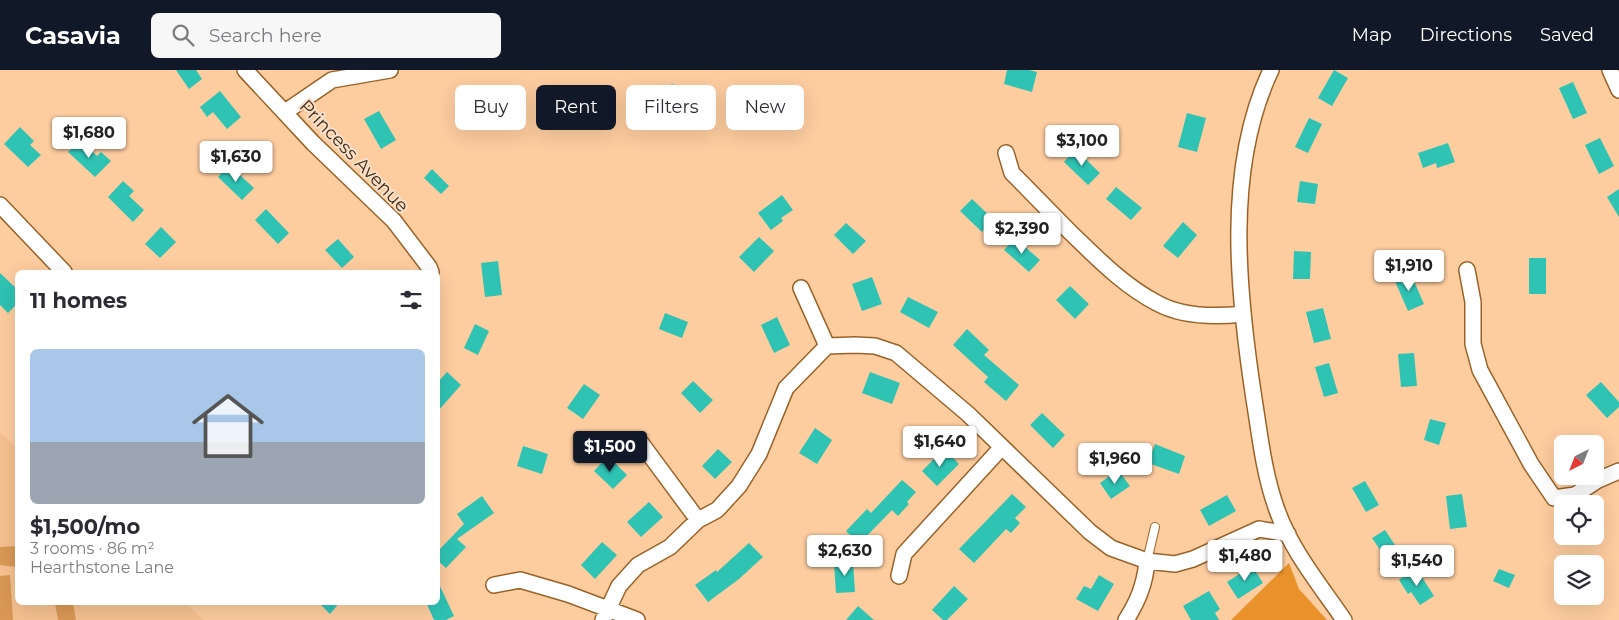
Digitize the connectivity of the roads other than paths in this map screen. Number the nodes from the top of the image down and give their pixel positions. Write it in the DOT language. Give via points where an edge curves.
graph roads {
  1 [pos="245,70"];
  2 [pos="390,70"];
  3 [pos="1271,70"];
  4 [pos="1610,70"];
  5 [pos="1619,90"];
  6 [pos="285,112"];
  7 [pos="1006,153"];
  8 [pos="0,204"];
  9 [pos="62,270"];
  10 [pos="430,270"];
  11 [pos="1467,270"];
  12 [pos="801,288"];
  13 [pos="1243,314"];
  14 [pos="827,346"];
  15 [pos="641,443"];
  16 [pos="1002,447"];
  17 [pos="1619,471"];
  18 [pos="698,520"];
  19 [pos="1155,527"];
  20 [pos="1288,534"];
  21 [pos="1147,561"];
  22 [pos="899,576"];
  23 [pos="494,585"];
  24 [pos="606,614"];
  25 [pos="637,620"];
  26 [pos="1126,620"];
  27 [pos="1344,620"];
  1 -- 6 [label="street, Princess Avenue"];
  2 -- 6 [label="street" via="332,80"];
  3 -- 13 [label="street" via="1245,155 1238,257"];
  4 -- 5 [label="street"];
  6 -- 10 [label="street, Princess Avenue" via="394,221"];
  7 -- 13 [label="street" via="1012,173 1101,263 1138,291 1158,304 1188,313 1219,317"];
  8 -- 9 [label="street"];
  11 -- 17 [label="street" via="1473,302 1473,344 1480,370 1531,464 1554,498 1575,494"];
  12 -- 14 [label="street"];
  13 -- 20 [label="street" via="1266,468 1277,510"];
  14 -- 16 [label="street" via="875,346 896,353"];
  14 -- 18 [label="street" via="786,388 759,454 739,486 717,510"];
  15 -- 18 [label="street"];
  16 -- 21 [label="street" via="1090,532 1111,548"];
  16 -- 22 [label="street" via="904,554"];
  18 -- 24 [label="street" via="670,547 638,566 619,586"];
  19 -- 21 [label="lane"];
  20 -- 21 [label="street" via="1259,529 1193,559 1175,564"];
  20 -- 27 [label="street"];
  21 -- 26 [label="street" via="1145,580"];
  23 -- 24 [label="street" via="520,580 568,594"];
  24 -- 25 [label="street"];
}
